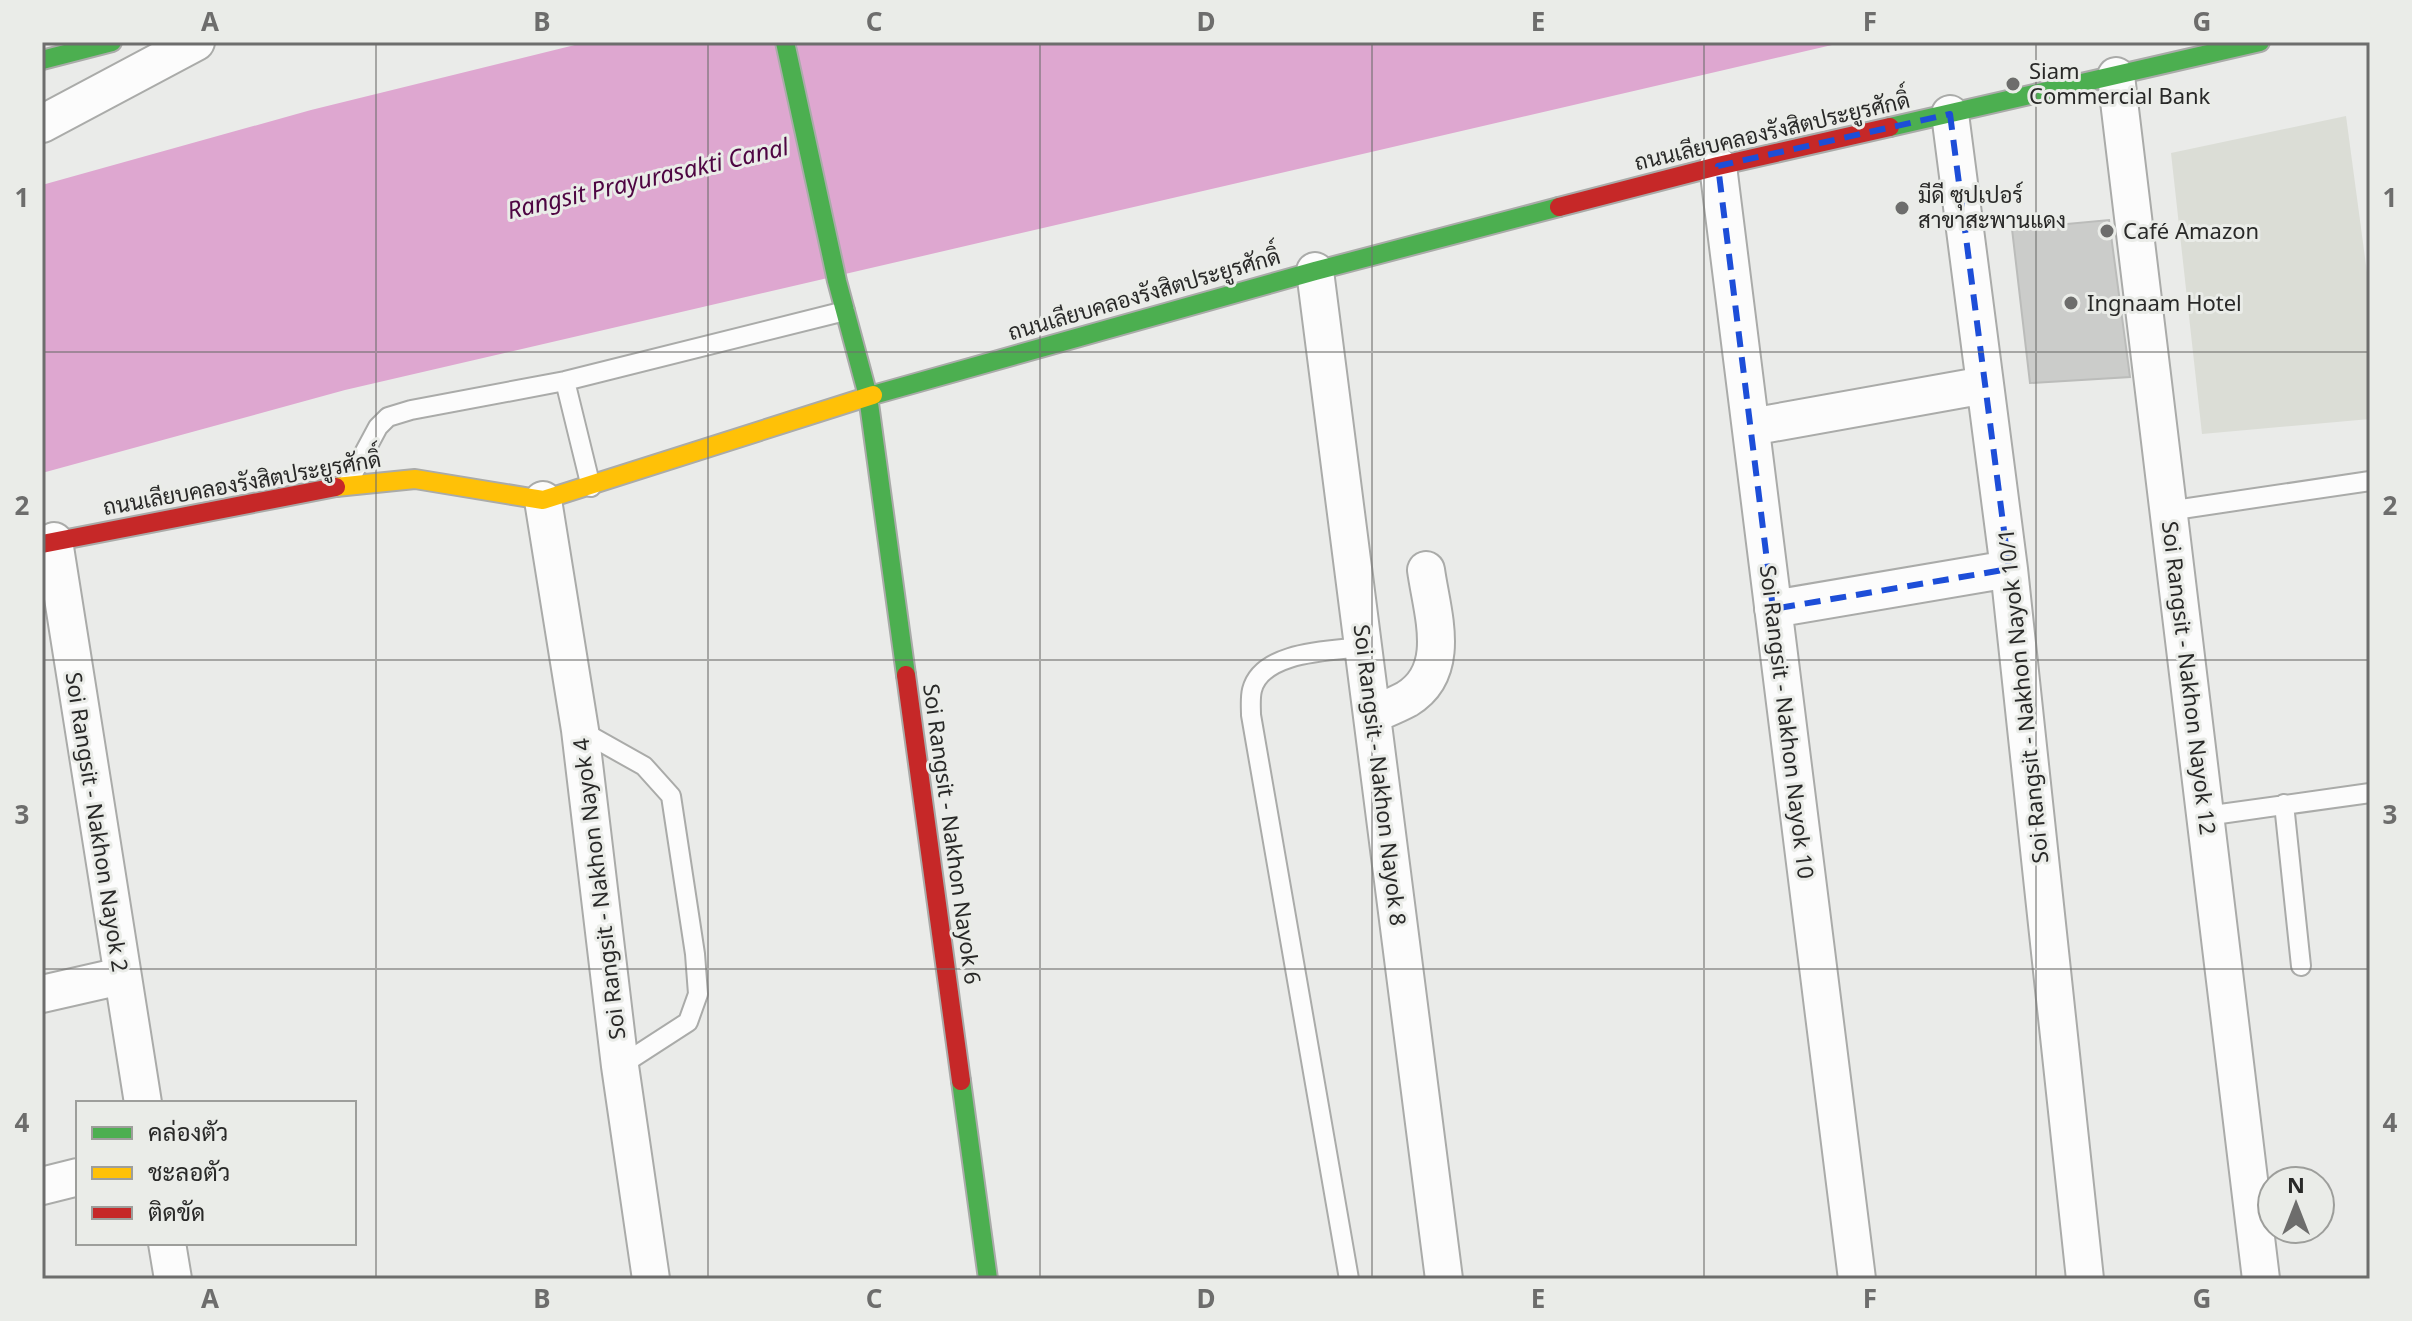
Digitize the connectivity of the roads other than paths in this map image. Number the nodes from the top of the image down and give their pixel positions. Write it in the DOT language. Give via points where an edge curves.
graph roads {
  1 [pos="112,42"];
  2 [pos="196,42"];
  3 [pos="785,42"];
  4 [pos="2260,42"];
  5 [pos="42,60"];
  6 [pos="2116,76"];
  7 [pos="1950,114"];
  8 [pos="42,124"];
  9 [pos="1718,166"];
  10 [pos="1315,271"];
  11 [pos="845,311"];
  12 [pos="565,381"];
  13 [pos="1985,385"];
  14 [pos="868,396"];
  15 [pos="1751,427"];
  16 [pos="2370,481"];
  17 [pos="347,485"];
  18 [pos="591,487"];
  19 [pos="543,500"];
  20 [pos="2168,511"];
  21 [pos="48,543"];
  22 [pos="2009,569"];
  23 [pos="1426,570"];
  24 [pos="1773,609"];
  25 [pos="1363,647"];
  26 [pos="1372,715"];
  27 [pos="580,730"];
  28 [pos="2370,793"];
  29 [pos="2284,804"];
  30 [pos="2206,816"];
  31 [pos="2301,966"];
  32 [pos="121,976"];
  33 [pos="42,994"];
  34 [pos="620,1066"];
  35 [pos="143,1101"];
  36 [pos="76,1178"];
  37 [pos="42,1186"];
  38 [pos="167,1245"];
  39 [pos="173,1279"];
  40 [pos="651,1279"];
  41 [pos="988,1279"];
  42 [pos="1349,1279"];
  43 [pos="1444,1279"];
  44 [pos="1857,1279"];
  45 [pos="2085,1279"];
  46 [pos="2261,1279"];
  1 -- 5 [label="street"];
  2 -- 8 [label="street"];
  3 -- 11 [label="street, Soi Rangsit - Nakhon Nayok 6"];
  4 -- 6 [label="street, ถนนเลียบคลองรังสิตประยูรศักดิ์"];
  6 -- 7 [label="street, ถนนเลียบคลองรังสิตประยูรศักดิ์"];
  6 -- 20 [label="street, Soi Rangsit - Nakhon Nayok 12"];
  7 -- 9 [label="street, ถนนเลียบคลองรังสิตประยูรศักดิ์"];
  7 -- 13 [label="street, Soi Rangsit - Nakhon Nayok 10/1"];
  9 -- 10 [label="street, ถนนเลียบคลองรังสิตประยูรศักดิ์"];
  9 -- 15 [label="street, Soi Rangsit - Nakhon Nayok 10"];
  10 -- 14 [label="street, ถนนเลียบคลองรังสิตประยูรศักดิ์"];
  10 -- 25 [label="street, Soi Rangsit - Nakhon Nayok 8"];
  11 -- 12 [label="lane"];
  11 -- 14 [label="street, Soi Rangsit - Nakhon Nayok 6"];
  12 -- 17 [label="lane" via="388,417"];
  12 -- 18 [label="lane"];
  13 -- 15 [label="street"];
  13 -- 22 [label="street, Soi Rangsit - Nakhon Nayok 10/1"];
  14 -- 18 [label="street, ถนนเลียบคลองรังสิตประยูรศักดิ์"];
  14 -- 41 [label="street, Soi Rangsit - Nakhon Nayok 6"];
  15 -- 24 [label="street, Soi Rangsit - Nakhon Nayok 10"];
  16 -- 20 [label="lane"];
  17 -- 19 [label="street, ถนนเลียบคลองรังสิตประยูรศักดิ์" via="415,479"];
  17 -- 21 [label="street, ถนนเลียบคลองรังสิตประยูรศักดิ์"];
  18 -- 19 [label="street, ถนนเลียบคลองรังสิตประยูรศักดิ์"];
  19 -- 27 [label="street, Soi Rangsit - Nakhon Nayok 4"];
  20 -- 30 [label="street, Soi Rangsit - Nakhon Nayok 12"];
  21 -- 32 [label="street, Soi Rangsit - Nakhon Nayok 2"];
  22 -- 24 [label="street"];
  22 -- 45 [label="street, Soi Rangsit - Nakhon Nayok 10/1"];
  23 -- 26 [label="street" via="1436,659 1428,679 1408,698"];
  24 -- 44 [label="street, Soi Rangsit - Nakhon Nayok 10"];
  25 -- 26 [label="street, Soi Rangsit - Nakhon Nayok 8"];
  25 -- 42 [label="lane" via="1290,657 1262,671 1252,689 1251,715"];
  26 -- 43 [label="street, Soi Rangsit - Nakhon Nayok 8"];
  27 -- 34 [label="street, Soi Rangsit - Nakhon Nayok 4"];
  27 -- 34 [label="lane" via="644,766 671,796 695,954 698,994 688,1022"];
  28 -- 29 [label="lane"];
  29 -- 30 [label="lane"];
  29 -- 31 [label="lane"];
  30 -- 46 [label="street, Soi Rangsit - Nakhon Nayok 12"];
  32 -- 33 [label="street"];
  32 -- 35 [label="street, Soi Rangsit - Nakhon Nayok 2"];
  34 -- 40 [label="street, Soi Rangsit - Nakhon Nayok 4"];
  36 -- 37 [label="street"];
  38 -- 39 [label="street"];
}
